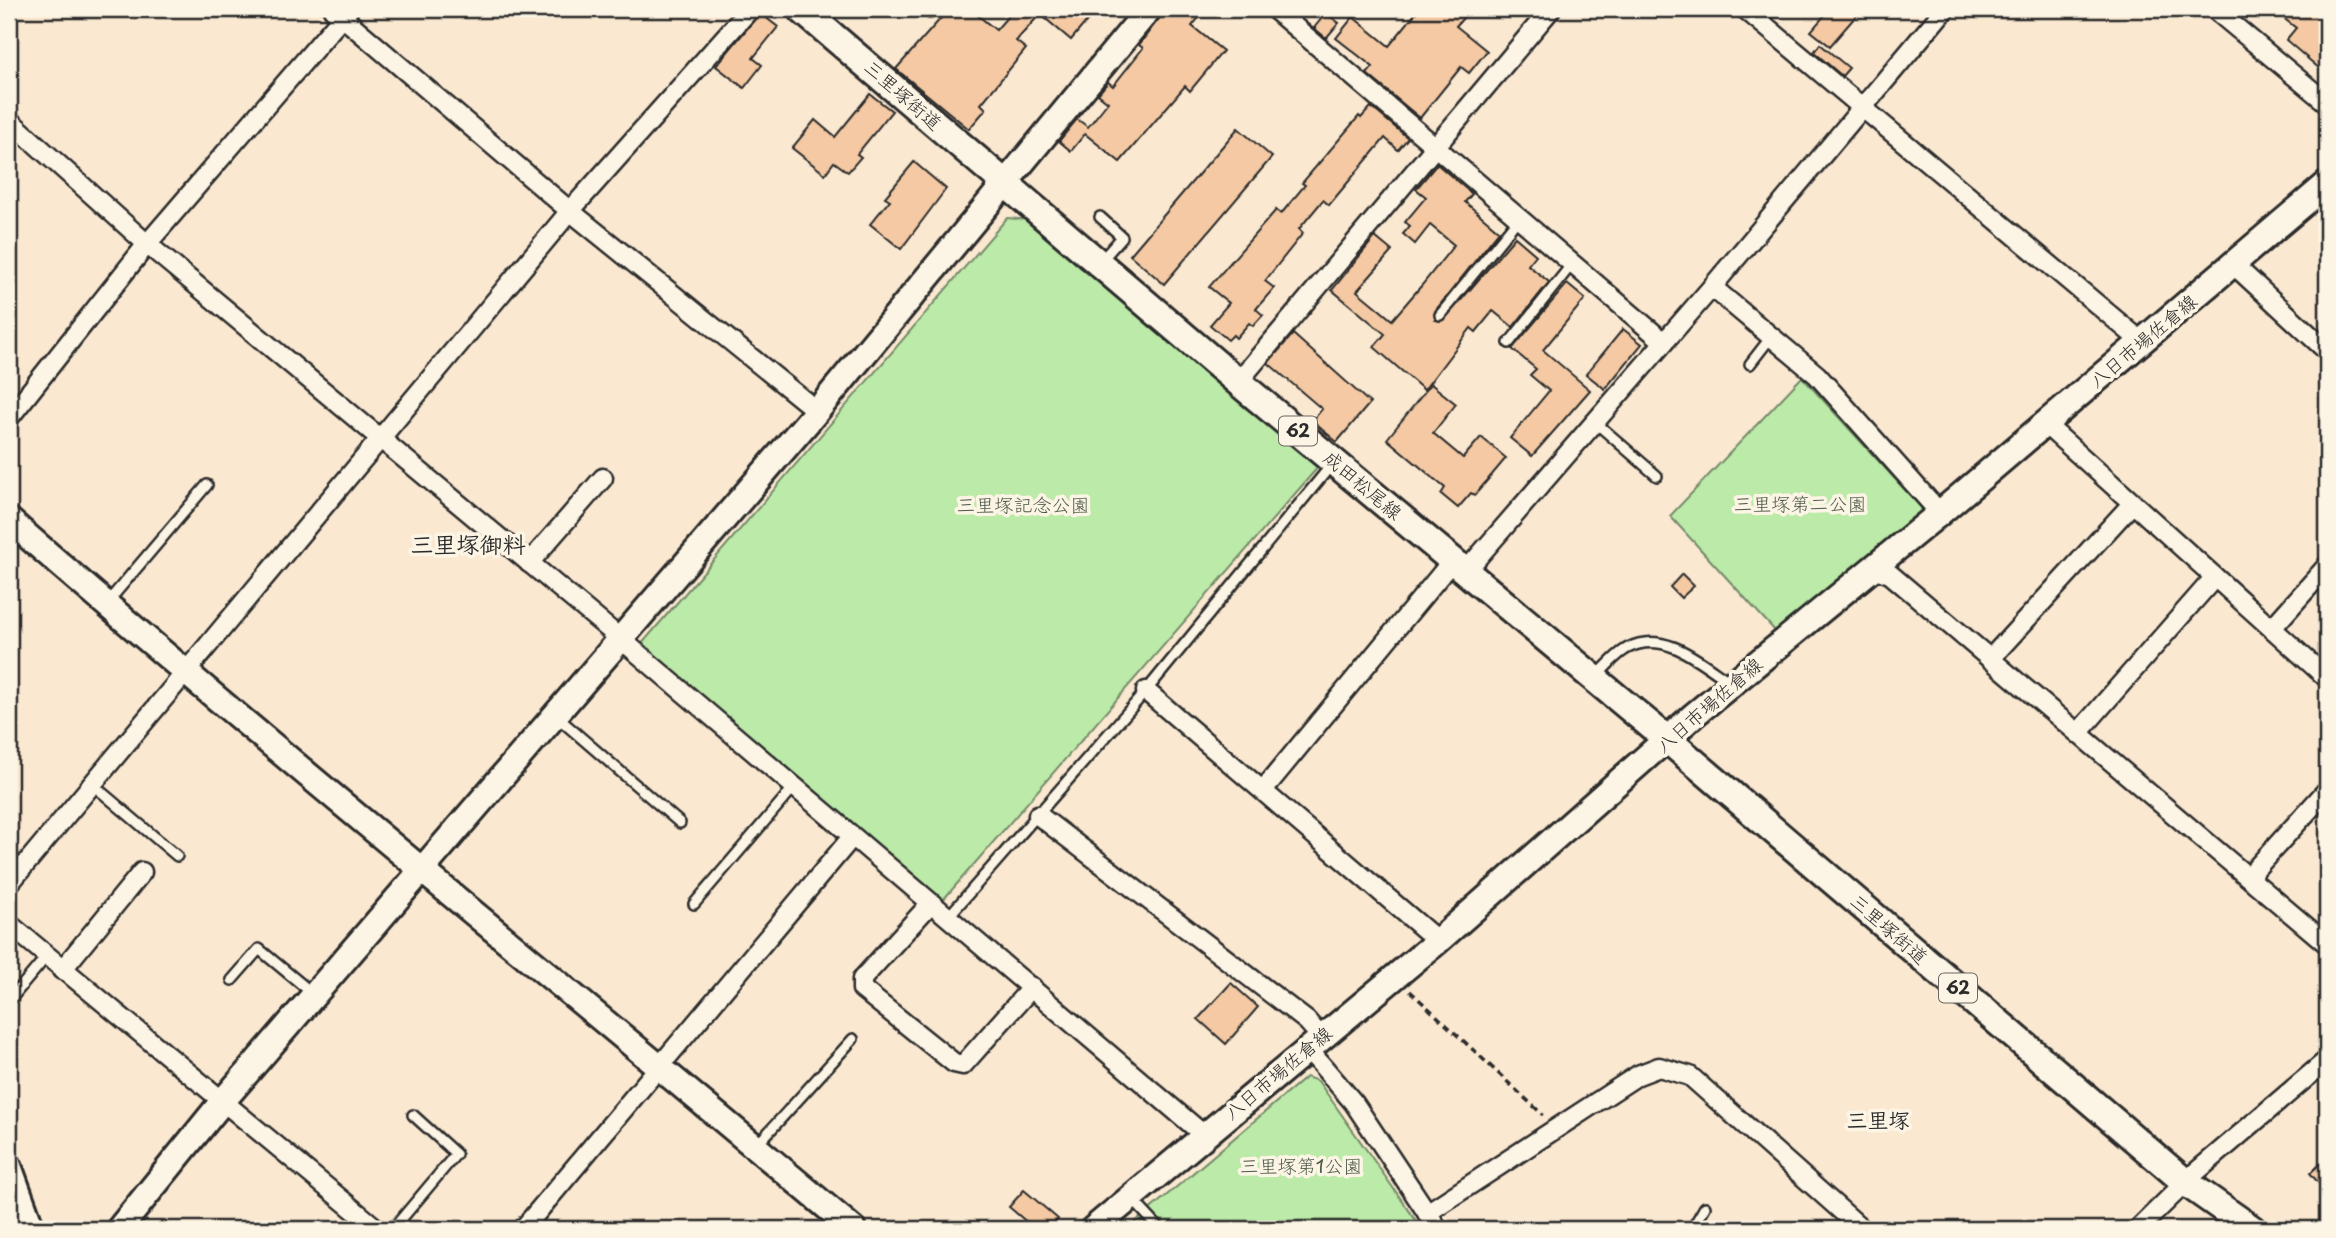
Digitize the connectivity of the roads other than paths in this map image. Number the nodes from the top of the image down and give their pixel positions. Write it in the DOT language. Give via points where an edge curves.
graph roads {
  1 [pos="750,9"];
  2 [pos="801,9"];
  3 [pos="1149,9"];
  4 [pos="1274,9"];
  5 [pos="1551,9"];
  6 [pos="1745,9"];
  7 [pos="1945,9"];
  8 [pos="2214,9"];
  9 [pos="342,12"];
  10 [pos="2327,103"];
  11 [pos="1864,106"];
  12 [pos="9,120"];
  13 [pos="1436,147"];
  14 [pos="1004,182"];
  15 [pos="2327,184"];
  16 [pos="570,211"];
  17 [pos="1100,218"];
  18 [pos="1519,218"];
  19 [pos="147,244"];
  20 [pos="1099,263"];
  21 [pos="1572,264"];
  22 [pos="2234,265"];
  23 [pos="1712,287"];
  24 [pos="1440,315"];
  25 [pos="1771,337"];
  26 [pos="1664,342"];
  27 [pos="2142,342"];
  28 [pos="1509,343"];
  29 [pos="2327,351"];
  30 [pos="1750,365"];
  31 [pos="1238,382"];
  32 [pos="817,411"];
  33 [pos="9,418"];
  34 [pos="1595,422"];
  35 [pos="2045,424"];
  36 [pos="379,439"];
  37 [pos="1334,461"];
  38 [pos="1657,476"];
  39 [pos="603,478"];
  40 [pos="207,485"];
  41 [pos="2131,505"];
  42 [pos="1940,513"];
  43 [pos="9,520"];
  44 [pos="529,563"];
  45 [pos="2327,566"];
  46 [pos="1459,567"];
  47 [pos="1873,568"];
  48 [pos="2214,578"];
  49 [pos="106,604"];
  50 [pos="2272,628"];
  51 [pos="622,640"];
  52 [pos="1990,659"];
  53 [pos="184,673"];
  54 [pos="1594,678"];
  55 [pos="2327,678"];
  56 [pos="1732,683"];
  57 [pos="1146,691"];
  58 [pos="555,715"];
  59 [pos="2079,732"];
  60 [pos="1668,740"];
  61 [pos="92,784"];
  62 [pos="794,787"];
  63 [pos="1264,789"];
  64 [pos="2327,790"];
  65 [pos="1038,815"];
  66 [pos="680,823"];
  67 [pos="852,837"];
  68 [pos="177,856"];
  69 [pos="425,869"];
  70 [pos="142,872"];
  71 [pos="2249,876"];
  72 [pos="9,884"];
  73 [pos="694,904"];
  74 [pos="931,904"];
  75 [pos="948,917"];
  76 [pos="9,924"];
  77 [pos="1438,941"];
  78 [pos="2327,943"];
  79 [pos="46,957"];
  80 [pos="62,970"];
  81 [pos="232,980"];
  82 [pos="1032,987"];
  83 [pos="315,996"];
  84 [pos="9,1001"];
  85 [pos="853,1039"];
  86 [pos="1314,1043"];
  87 [pos="659,1065"];
  88 [pos="2325,1068"];
  89 [pos="222,1102"];
  90 [pos="413,1115"];
  91 [pos="1204,1135"];
  92 [pos="755,1147"];
  93 [pos="9,1166"];
  94 [pos="2185,1182"];
  95 [pos="1130,1198"];
  96 [pos="1705,1207"];
  97 [pos="1427,1213"];
  98 [pos="32,1229"];
  99 [pos="119,1229"];
  100 [pos="377,1229"];
  101 [pos="393,1229"];
  102 [pos="523,1229"];
  103 [pos="853,1229"];
  104 [pos="1093,1229"];
  105 [pos="1160,1229"];
  106 [pos="1438,1229"];
  107 [pos="1692,1229"];
  108 [pos="1861,1229"];
  109 [pos="2138,1229"];
  110 [pos="2252,1229"];
  1 -- 16 [label="street"];
  2 -- 14 [label="main road, 三里塚街道 / 62"];
  3 -- 14 [label="street"];
  4 -- 13 [label="street"];
  5 -- 13 [label="street"];
  6 -- 11 [label="street"];
  7 -- 11 [label="street"];
  8 -- 10 [label="street"];
  9 -- 16 [label="street"];
  9 -- 19 [label="street"];
  11 -- 23 [label="street"];
  11 -- 27 [label="street"];
  12 -- 19 [label="street"];
  13 -- 18 [label="street"];
  13 -- 31 [label="street"];
  14 -- 20 [label="main road, 成田松尾線 / 62"];
  14 -- 32 [label="street"];
  15 -- 22 [label="street, 八日市場佐倉線"];
  16 -- 32 [label="street"];
  16 -- 36 [label="street"];
  17 -- 20 [label="lane" via="1122,237"];
  18 -- 21 [label="street"];
  18 -- 24 [label="lane"];
  19 -- 33 [label="street"];
  19 -- 36 [label="street"];
  20 -- 31 [label="main road, 成田松尾線 / 62"];
  21 -- 26 [label="street"];
  21 -- 28 [label="lane"];
  22 -- 27 [label="street, 八日市場佐倉線"];
  22 -- 29 [label="street"];
  23 -- 25 [label="street"];
  23 -- 26 [label="street"];
  25 -- 30 [label="lane"];
  25 -- 42 [label="street" via="1817,375"];
  26 -- 34 [label="street"];
  27 -- 35 [label="street, 八日市場佐倉線"];
  31 -- 37 [label="main road, 成田松尾線 / 62"];
  32 -- 51 [label="street"];
  34 -- 38 [label="lane"];
  34 -- 46 [label="street"];
  35 -- 41 [label="street"];
  35 -- 42 [label="street, 八日市場佐倉線"];
  36 -- 44 [label="street"];
  36 -- 53 [label="street"];
  37 -- 46 [label="main road, 成田松尾線 / 62"];
  37 -- 57 [label="lane"];
  39 -- 44 [label="street"];
  40 -- 49 [label="lane"];
  41 -- 48 [label="street"];
  41 -- 52 [label="street"];
  42 -- 47 [label="street, 八日市場佐倉線"];
  43 -- 49 [label="street"];
  44 -- 51 [label="street"];
  45 -- 50 [label="street"];
  46 -- 54 [label="main road, 成田松尾線 / 62"];
  46 -- 63 [label="street"];
  47 -- 52 [label="street" via="1890,574"];
  47 -- 56 [label="street, 八日市場佐倉線"];
  48 -- 50 [label="street"];
  48 -- 59 [label="street"];
  49 -- 53 [label="street"];
  50 -- 55 [label="street"];
  51 -- 58 [label="street"];
  51 -- 62 [label="street"];
  52 -- 59 [label="street"];
  53 -- 61 [label="street"];
  53 -- 69 [label="street"];
  54 -- 56 [label="lane" via="1627,648 1651,642 1671,645"];
  54 -- 60 [label="main road, 三里塚街道 / 62"];
  56 -- 60 [label="street, 八日市場佐倉線"];
  57 -- 63 [label="street"];
  57 -- 65 [label="lane"];
  58 -- 66 [label="lane"];
  58 -- 69 [label="street"];
  59 -- 71 [label="street"];
  60 -- 77 [label="street, 八日市場佐倉線"];
  60 -- 94 [label="main road, 三里塚街道 / 62"];
  61 -- 68 [label="lane"];
  61 -- 72 [label="street"];
  62 -- 67 [label="street"];
  62 -- 73 [label="lane"];
  63 -- 77 [label="street"];
  64 -- 71 [label="street"];
  65 -- 75 [label="lane"];
  65 -- 86 [label="street" via="1307,1021"];
  67 -- 74 [label="street"];
  67 -- 87 [label="street"];
  69 -- 83 [label="street"];
  69 -- 87 [label="street"];
  70 -- 80 [label="street"];
  71 -- 78 [label="street"];
  74 -- 75 [label="street"];
  74 -- 82 [label="street" via="862,979 862,989 954,1063 963,1065"];
  75 -- 82 [label="street"];
  76 -- 79 [label="street"];
  77 -- 86 [label="street, 八日市場佐倉線"];
  79 -- 80 [label="street"];
  79 -- 84 [label="lane"];
  80 -- 89 [label="street"];
  81 -- 83 [label="lane" via="259,949"];
  82 -- 91 [label="street"];
  83 -- 89 [label="street"];
  85 -- 92 [label="lane"];
  86 -- 91 [label="street, 八日市場佐倉線"];
  86 -- 97 [label="street"];
  87 -- 92 [label="street"];
  87 -- 102 [label="street"];
  88 -- 94 [label="street"];
  89 -- 99 [label="street"];
  89 -- 100 [label="street"];
  90 -- 101 [label="lane" via="456,1154"];
  91 -- 95 [label="street, 八日市場佐倉線"];
  92 -- 103 [label="street"];
  93 -- 98 [label="street"];
  94 -- 109 [label="street"];
  94 -- 110 [label="main road, 三里塚街道 / 62"];
  95 -- 104 [label="street, 八日市場佐倉線"];
  95 -- 105 [label="lane"];
  96 -- 107 [label="lane"];
  97 -- 106 [label="street"];
  97 -- 108 [label="street" via="1639,1075 1659,1067 1690,1076"];
}
